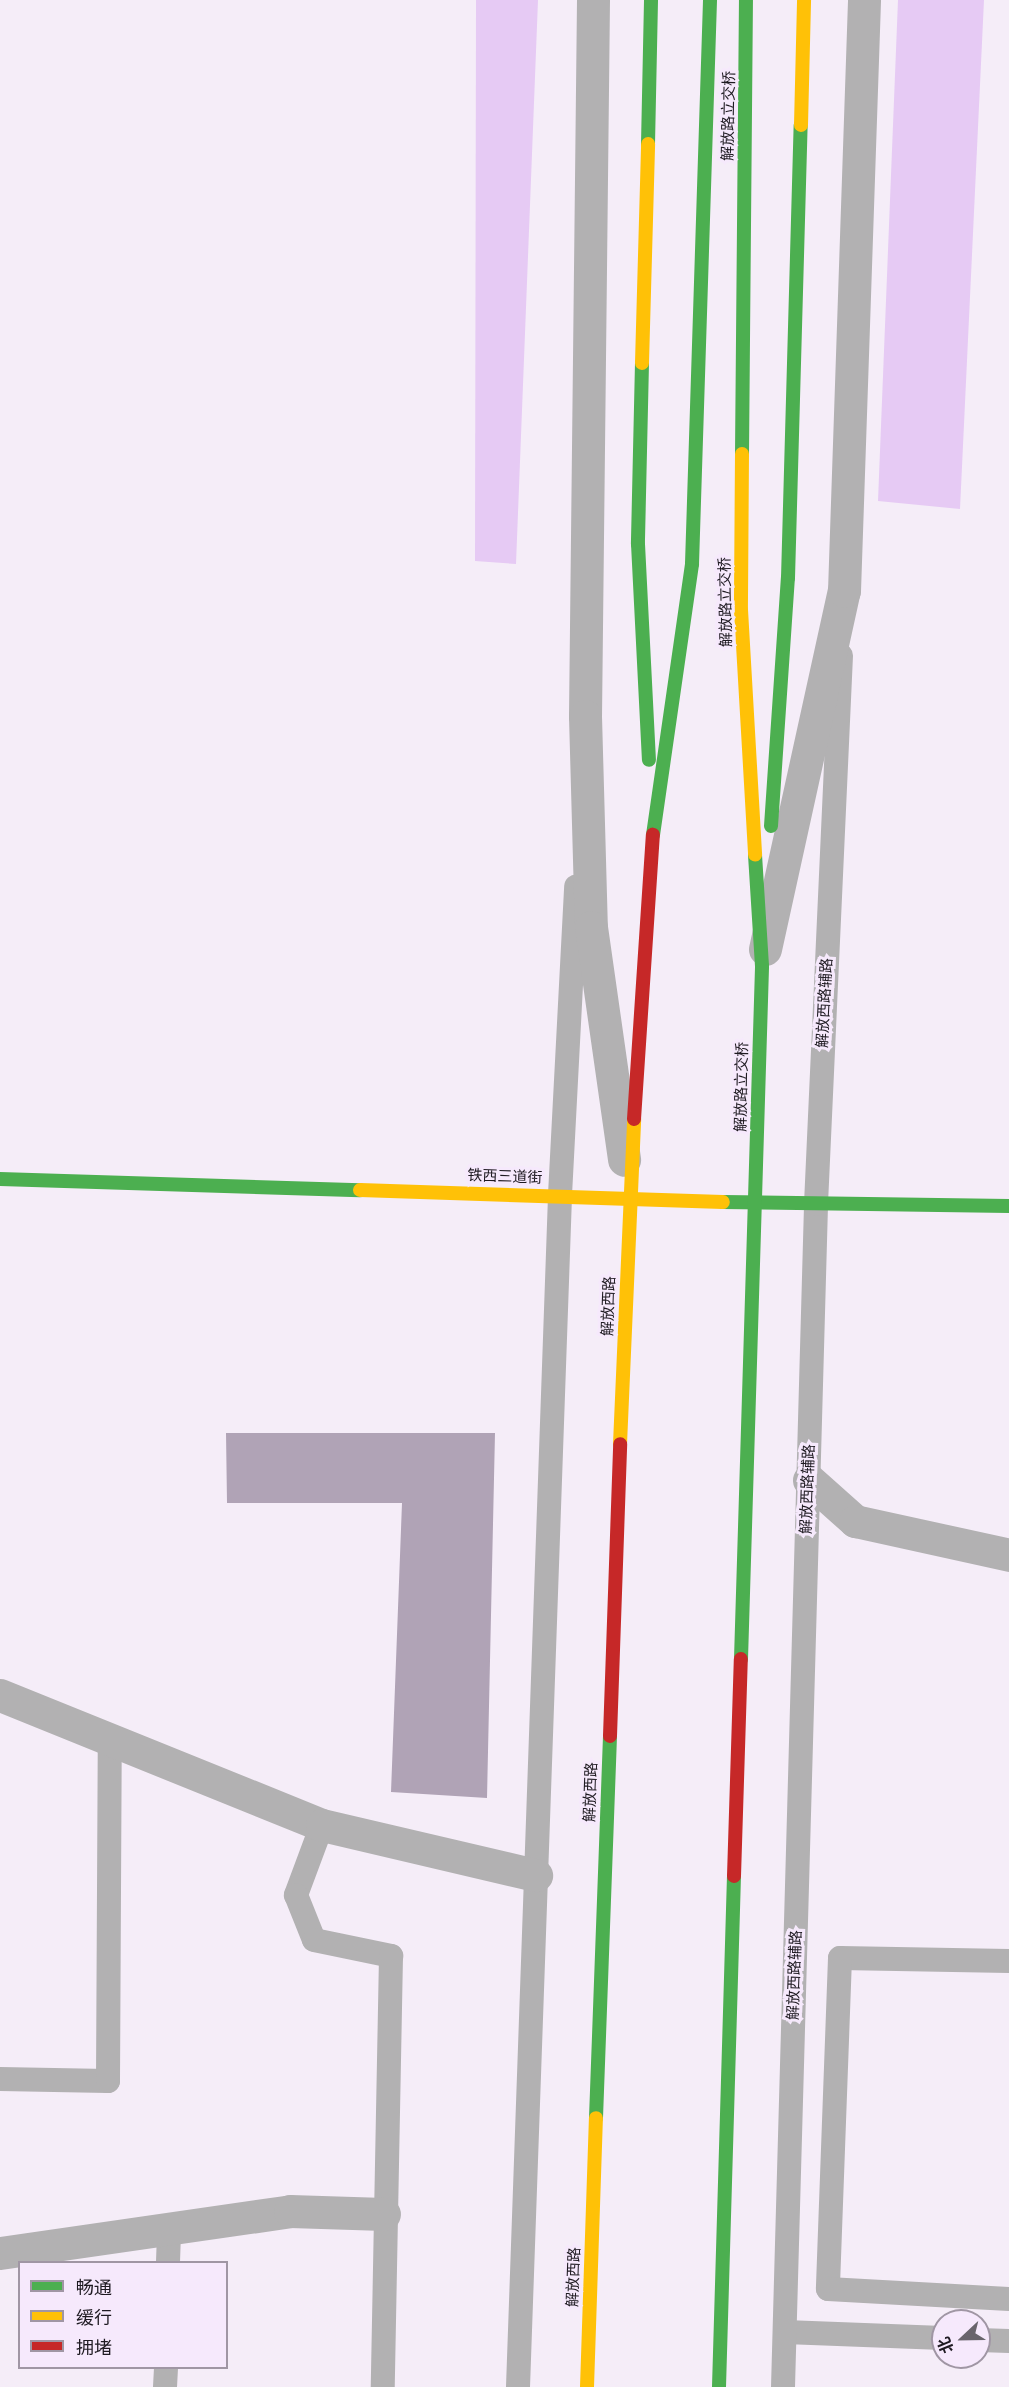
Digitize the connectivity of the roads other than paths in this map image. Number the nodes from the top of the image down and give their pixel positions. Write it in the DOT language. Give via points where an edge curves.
graph roads {
  1 [pos="593,0"];
  2 [pos="651,0"];
  3 [pos="710,0"];
  4 [pos="746,0"];
  5 [pos="804,0"];
  6 [pos="864,0"];
  7 [pos="844,591"];
  8 [pos="585,716"];
  9 [pos="653,833"];
  10 [pos="762,966"];
  11 [pos="0,1179"];
  12 [pos="560,1195"];
  13 [pos="629,1197"];
  14 [pos="756,1203"];
  15 [pos="816,1204"];
  16 [pos="1009,1206"];
  17 [pos="808,1480"];
  18 [pos="1009,1555"];
  19 [pos="0,1695"];
  20 [pos="110,1739"];
  21 [pos="322,1825"];
  22 [pos="536,1875"];
  23 [pos="1009,1961"];
  24 [pos="0,2079"];
  25 [pos="384,2214"];
  26 [pos="169,2229"];
  27 [pos="0,2253"];
  28 [pos="168,2261"];
  29 [pos="1009,2299"];
  30 [pos="785,2332"];
  31 [pos="931,2338"];
  32 [pos="991,2340"];
  33 [pos="1009,2341"];
  34 [pos="166,2369"];
  35 [pos="165,2387"];
  36 [pos="383,2387"];
  37 [pos="518,2387"];
  38 [pos="587,2387"];
  39 [pos="719,2387"];
  40 [pos="783,2387"];
  1 -- 8 [label="street"];
  2 -- 9 [label="main road" via="638,544"];
  3 -- 9 [label="main road, 解放路立交桥" via="692,564"];
  4 -- 10 [label="main road, 解放路立交桥" via="741,610"];
  5 -- 10 [label="main road" via="788,578"];
  6 -- 7 [label="street"];
  7 -- 10 [label="street"];
  7 -- 15 [label="lane, 解放西路辅路"];
  8 -- 12 [label="lane"];
  8 -- 13 [label="street" via="591,927"];
  9 -- 13 [label="main road, 解放路立交桥"];
  10 -- 14 [label="main road, 解放路立交桥"];
  11 -- 12 [label="main road, 铁西三道街"];
  12 -- 13 [label="main road, 铁西三道街"];
  12 -- 22 [label="lane"];
  13 -- 14 [label="main road, 铁西三道街"];
  13 -- 38 [label="main road, 解放西路"];
  14 -- 15 [label="main road, 铁西三道街"];
  14 -- 39 [label="main road"];
  15 -- 16 [label="main road, 铁西三道街"];
  15 -- 17 [label="lane, 解放西路辅路"];
  17 -- 18 [label="street" via="855,1521"];
  17 -- 30 [label="lane, 解放西路辅路"];
  19 -- 20 [label="street"];
  20 -- 21 [label="street"];
  20 -- 24 [label="lane" via="108,2081"];
  21 -- 22 [label="street"];
  21 -- 25 [label="lane" via="296,1895 314,1941 391,1956"];
  22 -- 37 [label="lane"];
  23 -- 29 [label="lane" via="840,1958 828,2289"];
  25 -- 26 [label="street" via="290,2211"];
  25 -- 36 [label="lane"];
  26 -- 27 [label="street"];
  26 -- 28 [label="lane"];
  30 -- 31 [label="lane"];
  30 -- 40 [label="lane, 解放西路辅路"];
  32 -- 33 [label="lane"];
  34 -- 35 [label="lane"];
}
